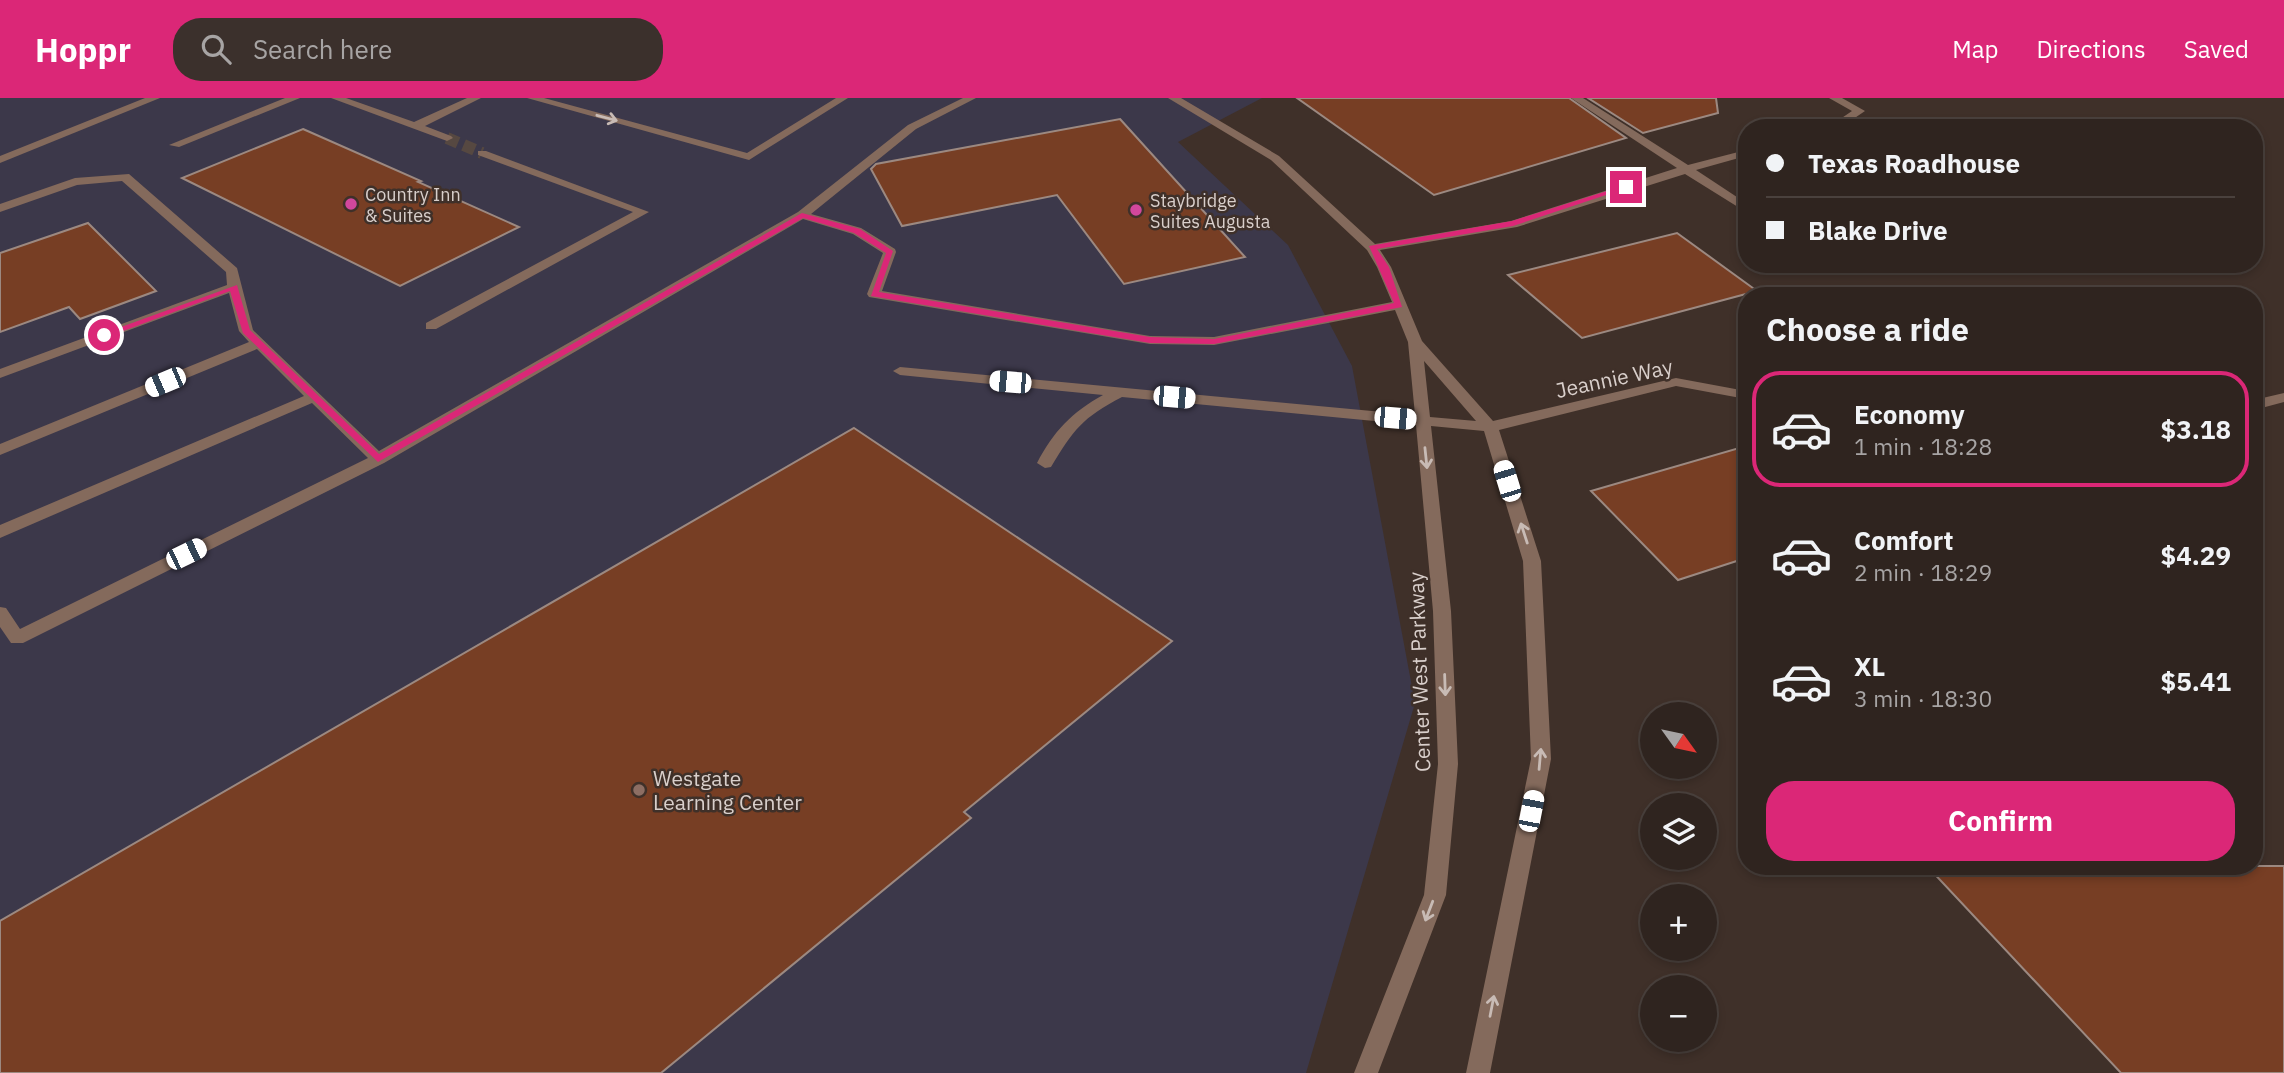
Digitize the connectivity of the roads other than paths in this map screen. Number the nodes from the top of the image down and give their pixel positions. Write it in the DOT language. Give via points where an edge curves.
graph roads {
  1 [pos="155,98"];
  2 [pos="295,98"];
  3 [pos="336,98"];
  4 [pos="476,98"];
  5 [pos="532,98"];
  6 [pos="843,98"];
  7 [pos="971,98"];
  8 [pos="1173,98"];
  9 [pos="1576,98"];
  10 [pos="1834,98"];
  11 [pos="1847,119"];
  12 [pos="415,126"];
  13 [pos="447,138"];
  14 [pos="175,145"];
  15 [pos="482,153"];
  16 [pos="1738,155"];
  17 [pos="0,160"];
  18 [pos="1689,169"];
  19 [pos="1738,203"];
  20 [pos="0,208"];
  21 [pos="802,215"];
  22 [pos="1372,248"];
  23 [pos="234,287"];
  24 [pos="1399,305"];
  25 [pos="431,326"];
  26 [pos="1415,342"];
  27 [pos="259,343"];
  28 [pos="900,371"];
  29 [pos="0,373"];
  30 [pos="1119,392"];
  31 [pos="1738,394"];
  32 [pos="316,396"];
  33 [pos="2284,397"];
  34 [pos="2263,403"];
  35 [pos="1422,421"];
  36 [pos="1490,427"];
  37 [pos="0,450"];
  38 [pos="378,459"];
  39 [pos="1045,463"];
  40 [pos="0,532"];
  41 [pos="0,613"];
  42 [pos="1366,1073"];
  43 [pos="1478,1073"];
  1 -- 17 [label="street"];
  2 -- 14 [label="street"];
  3 -- 12 [label="street"];
  4 -- 12 [label="street"];
  5 -- 6 [label="street, one-way" via="749,156"];
  7 -- 21 [label="street" via="912,127"];
  8 -- 22 [label="street, Center West Parkway" via="1275,158"];
  9 -- 18 [label="street"];
  10 -- 11 [label="street" via="1860,111"];
  12 -- 13 [label="street"];
  15 -- 25 [label="street" via="643,212"];
  16 -- 18 [label="street"];
  18 -- 19 [label="street"];
  18 -- 22 [label="street" via="1513,224"];
  20 -- 23 [label="street" via="75,182 125,177 232,271"];
  21 -- 24 [label="street" via="857,231 890,252 874,294 1150,340 1214,341"];
  21 -- 38 [label="street"];
  22 -- 24 [label="street, Center West Parkway"];
  23 -- 27 [label="street" via="246,331"];
  23 -- 29 [label="street"];
  24 -- 26 [label="street, Center West Parkway"];
  26 -- 35 [label="street, Center West Parkway"];
  26 -- 36 [label="street, Center West Parkway"];
  27 -- 32 [label="street"];
  27 -- 37 [label="street"];
  28 -- 30 [label="street, Jeannie Way"];
  30 -- 35 [label="street, Jeannie Way"];
  30 -- 39 [label="street" via="1080,414 1058,437"];
  31 -- 36 [label="street, Jeannie Way" via="1676,382"];
  32 -- 38 [label="street"];
  32 -- 40 [label="street"];
  33 -- 34 [label="street"];
  35 -- 36 [label="street, Jeannie Way"];
  35 -- 42 [label="street, Center West Parkway, one-way" via="1442,611 1448,764 1435,895"];
  43 -- 36 [label="street, Center West Parkway, one-way" via="1541,759 1532,561"];
  38 -- 41 [label="street" via="17,638"];
}
